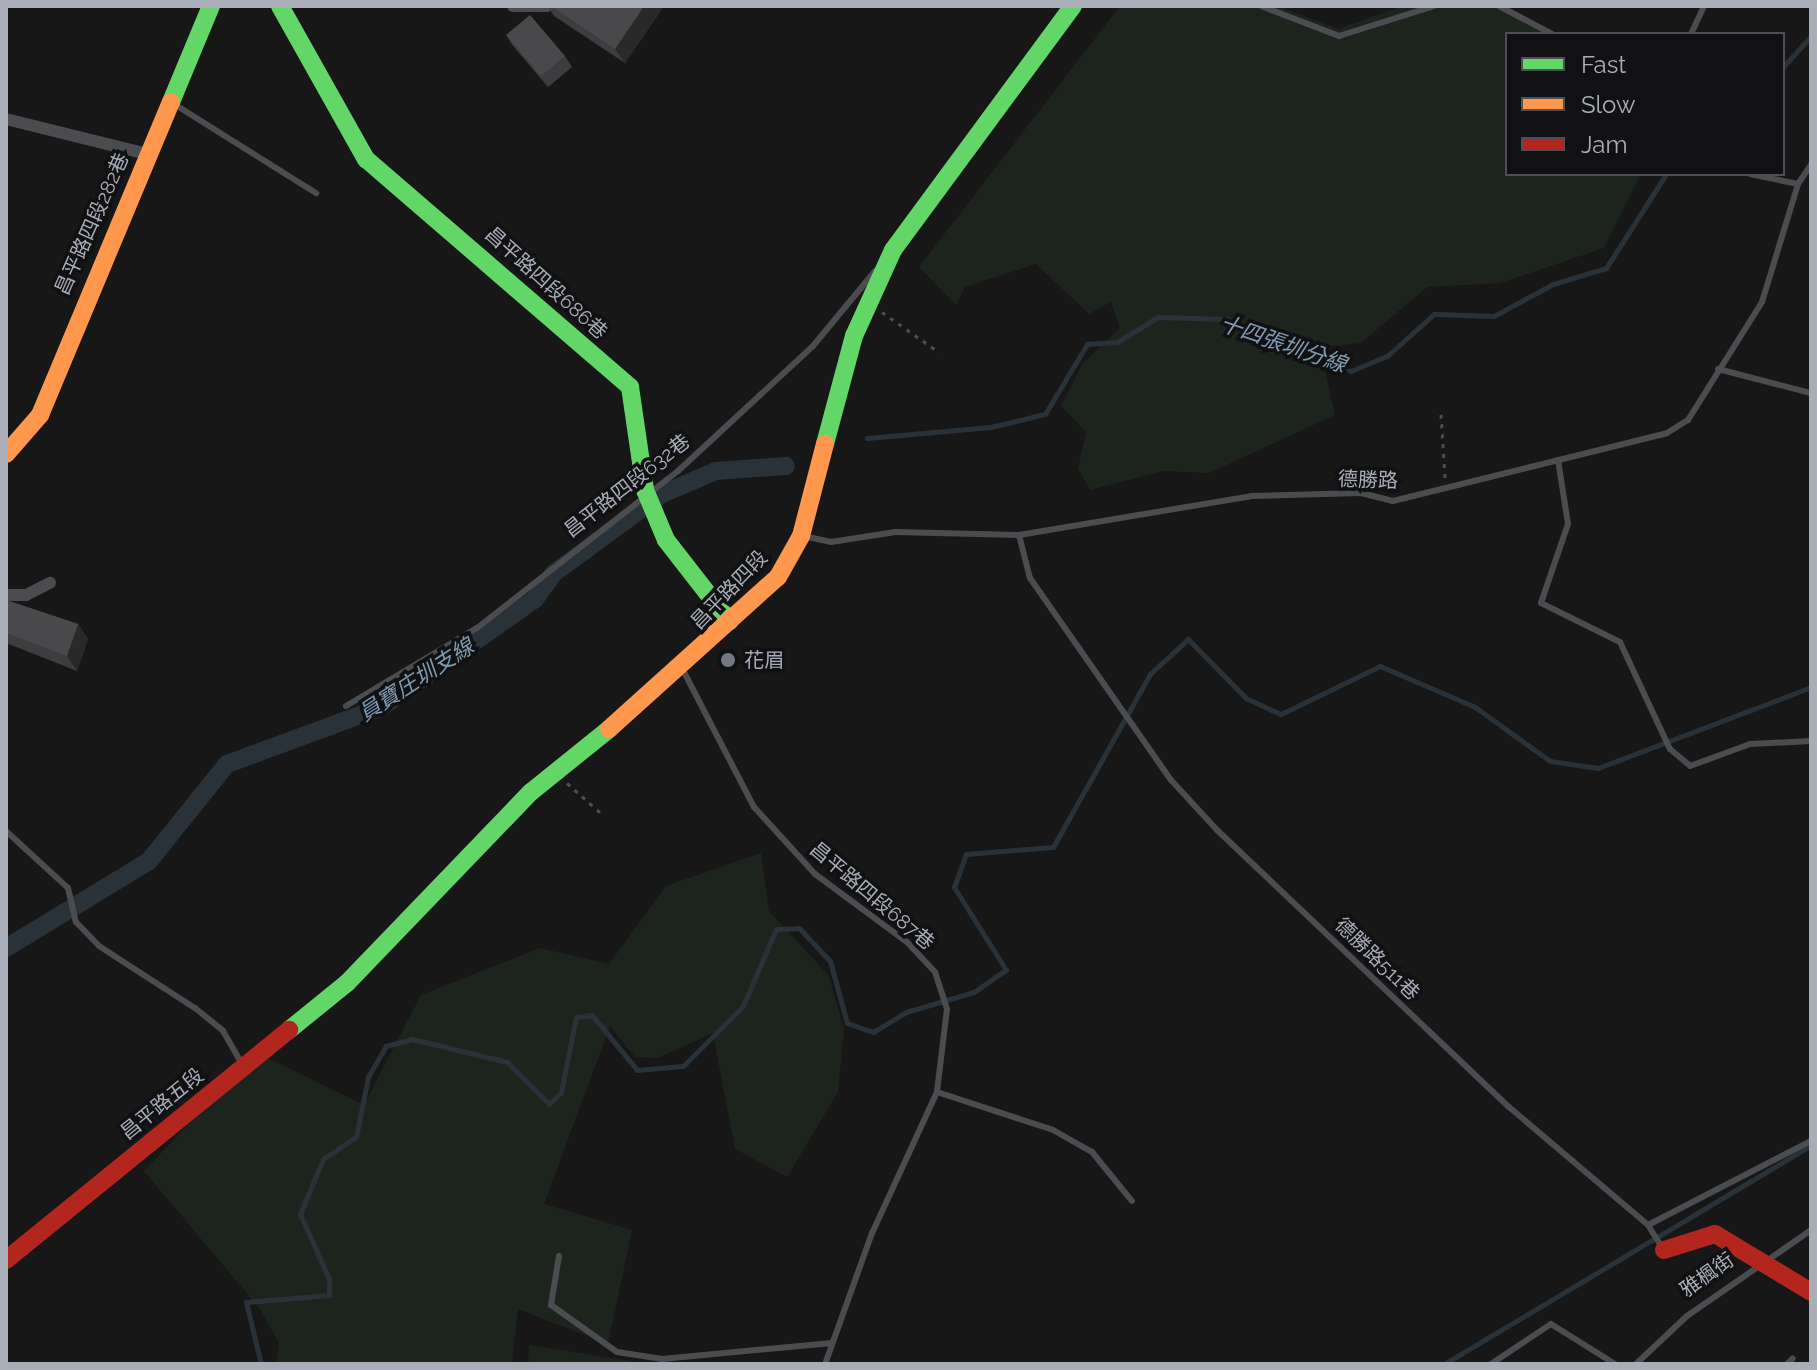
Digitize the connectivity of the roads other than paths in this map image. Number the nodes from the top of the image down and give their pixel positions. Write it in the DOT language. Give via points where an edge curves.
graph roads {
  1 [pos="211,6"];
  2 [pos="280,6"];
  3 [pos="513,6"];
  4 [pos="547,6"];
  5 [pos="1073,6"];
  6 [pos="1261,6"];
  7 [pos="1434,6"];
  8 [pos="1499,6"];
  9 [pos="1704,6"];
  10 [pos="1548,32"];
  11 [pos="1692,32"];
  12 [pos="171,102"];
  13 [pos="6,119"];
  14 [pos="147,154"];
  15 [pos="1811,165"];
  16 [pos="1760,176"];
  17 [pos="1798,184"];
  18 [pos="316,193"];
  19 [pos="893,250"];
  20 [pos="1718,369"];
  21 [pos="1811,393"];
  22 [pos="6,454"];
  23 [pos="1558,460"];
  24 [pos="645,490"];
  25 [pos="1019,535"];
  26 [pos="801,536"];
  27 [pos="50,583"];
  28 [pos="6,595"];
  29 [pos="729,621"];
  30 [pos="683,670"];
  31 [pos="346,706"];
  32 [pos="1810,741"];
  33 [pos="6,831"];
  34 [pos="347,983"];
  35 [pos="243,1067"];
  36 [pos="937,1092"];
  37 [pos="1811,1141"];
  38 [pos="1132,1201"];
  39 [pos="1648,1225"];
  40 [pos="1811,1230"];
  41 [pos="1664,1250"];
  42 [pos="559,1256"];
  43 [pos="6,1260"];
  44 [pos="1764,1262"];
  45 [pos="1811,1292"];
  46 [pos="832,1343"];
  47 [pos="825,1364"];
  48 [pos="1491,1364"];
  49 [pos="1615,1364"];
  50 [pos="1636,1364"];
  1 -- 12 [label="street, 昌平路四段282巷"];
  2 -- 24 [label="street, 昌平路四段686巷" via="366,159 630,387"];
  3 -- 4 [label="street"];
  5 -- 19 [label="street, 昌平路四段"];
  6 -- 7 [label="lane" via="1339,36"];
  8 -- 10 [label="lane"];
  9 -- 11 [label="lane"];
  12 -- 14 [label="street, 昌平路四段282巷"];
  12 -- 18 [label="lane"];
  13 -- 14 [label="street"];
  14 -- 22 [label="street, 昌平路四段282巷" via="40,415"];
  15 -- 17 [label="lane, 德勝路"];
  16 -- 17 [label="lane"];
  17 -- 20 [label="lane, 德勝路" via="1762,302"];
  19 -- 24 [label="lane, 昌平路四段632巷" via="813,346 678,471"];
  19 -- 26 [label="street, 昌平路四段" via="869,303"];
  20 -- 21 [label="lane"];
  20 -- 23 [label="lane, 德勝路" via="1688,420 1667,433"];
  23 -- 25 [label="lane, 德勝路" via="1393,501 1361,493 1251,496"];
  23 -- 32 [label="lane" via="1568,524 1541,603 1620,642 1670,749 1690,766 1750,744"];
  24 -- 29 [label="street, 昌平路四段686巷" via="666,540"];
  24 -- 31 [label="lane, 昌平路四段632巷" via="477,628"];
  25 -- 26 [label="lane, 德勝路" via="895,532 831,542"];
  25 -- 39 [label="lane, 德勝路511巷" via="1030,578 1171,780 1509,1107"];
  26 -- 29 [label="street, 昌平路四段" via="778,577"];
  27 -- 28 [label="street" via="26,595"];
  29 -- 30 [label="street, 昌平路四段"];
  30 -- 34 [label="street, 昌平路四段" via="555,772"];
  30 -- 36 [label="lane, 昌平路四段687巷" via="754,807 815,874 907,942 940,983 947,1009"];
  33 -- 35 [label="lane" via="68,888 76,922 92,938 223,1031"];
  34 -- 35 [label="street, 昌平路五段"];
  35 -- 43 [label="street, 昌平路五段"];
  36 -- 38 [label="lane" via="1053,1130 1092,1152"];
  36 -- 46 [label="lane"];
  37 -- 39 [label="lane"];
  39 -- 41 [label="lane, 德勝路511巷"];
  40 -- 44 [label="lane"];
  41 -- 44 [label="street" via="1715,1234"];
  42 -- 46 [label="lane" via="551,1305 617,1352 662,1359"];
  44 -- 45 [label="street, 雅楓街"];
  44 -- 50 [label="lane, 雅楓街" via="1687,1316"];
  46 -- 47 [label="lane"];
  48 -- 49 [label="lane" via="1551,1324"];
}
